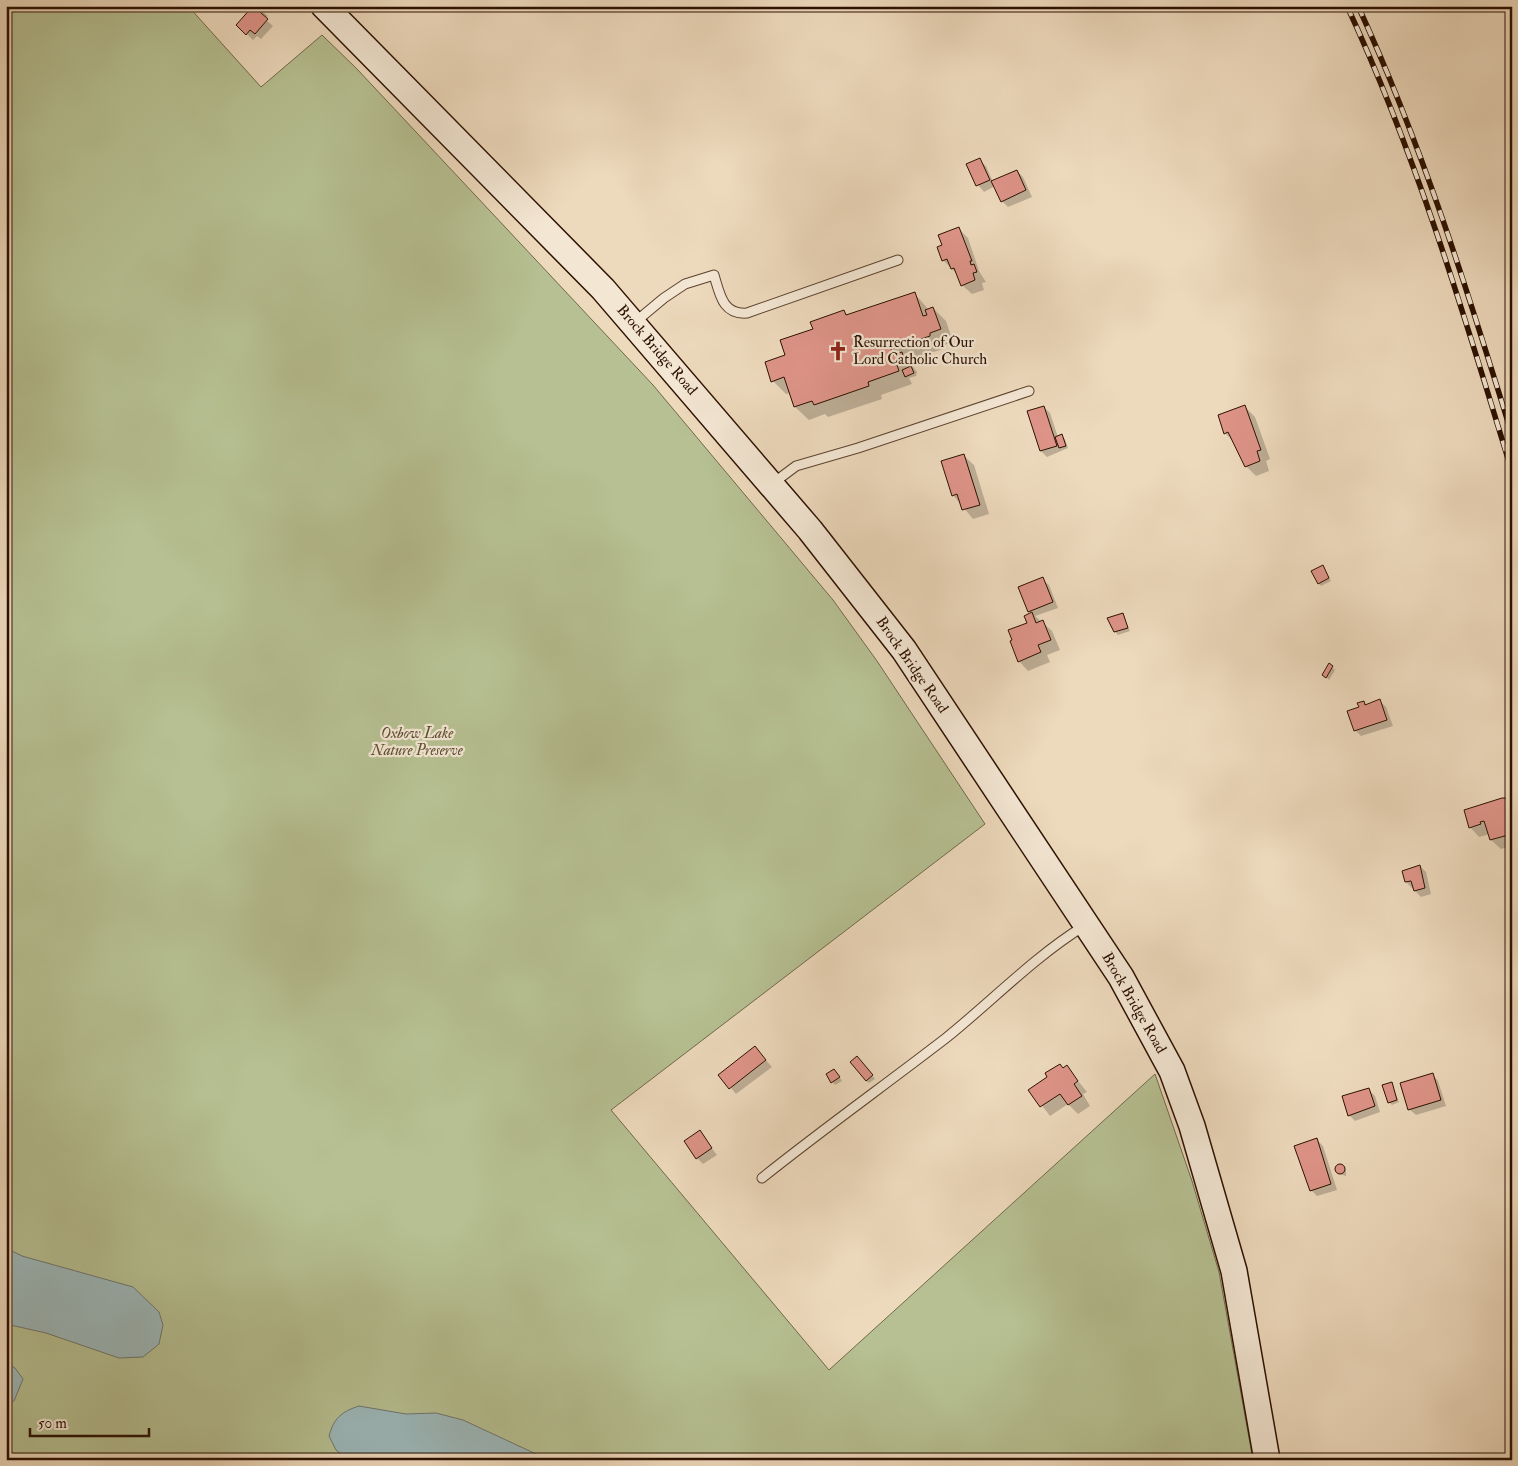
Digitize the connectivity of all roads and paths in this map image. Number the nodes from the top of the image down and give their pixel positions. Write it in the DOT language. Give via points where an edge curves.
graph roads {
  1 [pos="324,6"];
  2 [pos="898,260"];
  3 [pos="634,323"];
  4 [pos="1029,391"];
  5 [pos="772,484"];
  6 [pos="1087,924"];
  7 [pos="762,1178"];
  8 [pos="1267,1460"];
  1 -- 3 [label="street, Brock Bridge Road"];
  2 -- 3 [label="lane" via="747,314 729,310 714,275 685,284"];
  3 -- 5 [label="street, Brock Bridge Road"];
  4 -- 5 [label="lane" via="796,466"];
  5 -- 6 [label="street, Brock Bridge Road" via="904,650"];
  6 -- 7 [label="lane" via="1048,950 946,1037"];
  6 -- 8 [label="street, Brock Bridge Road" via="1149,1025 1172,1071 1192,1126 1234,1271"];
}
